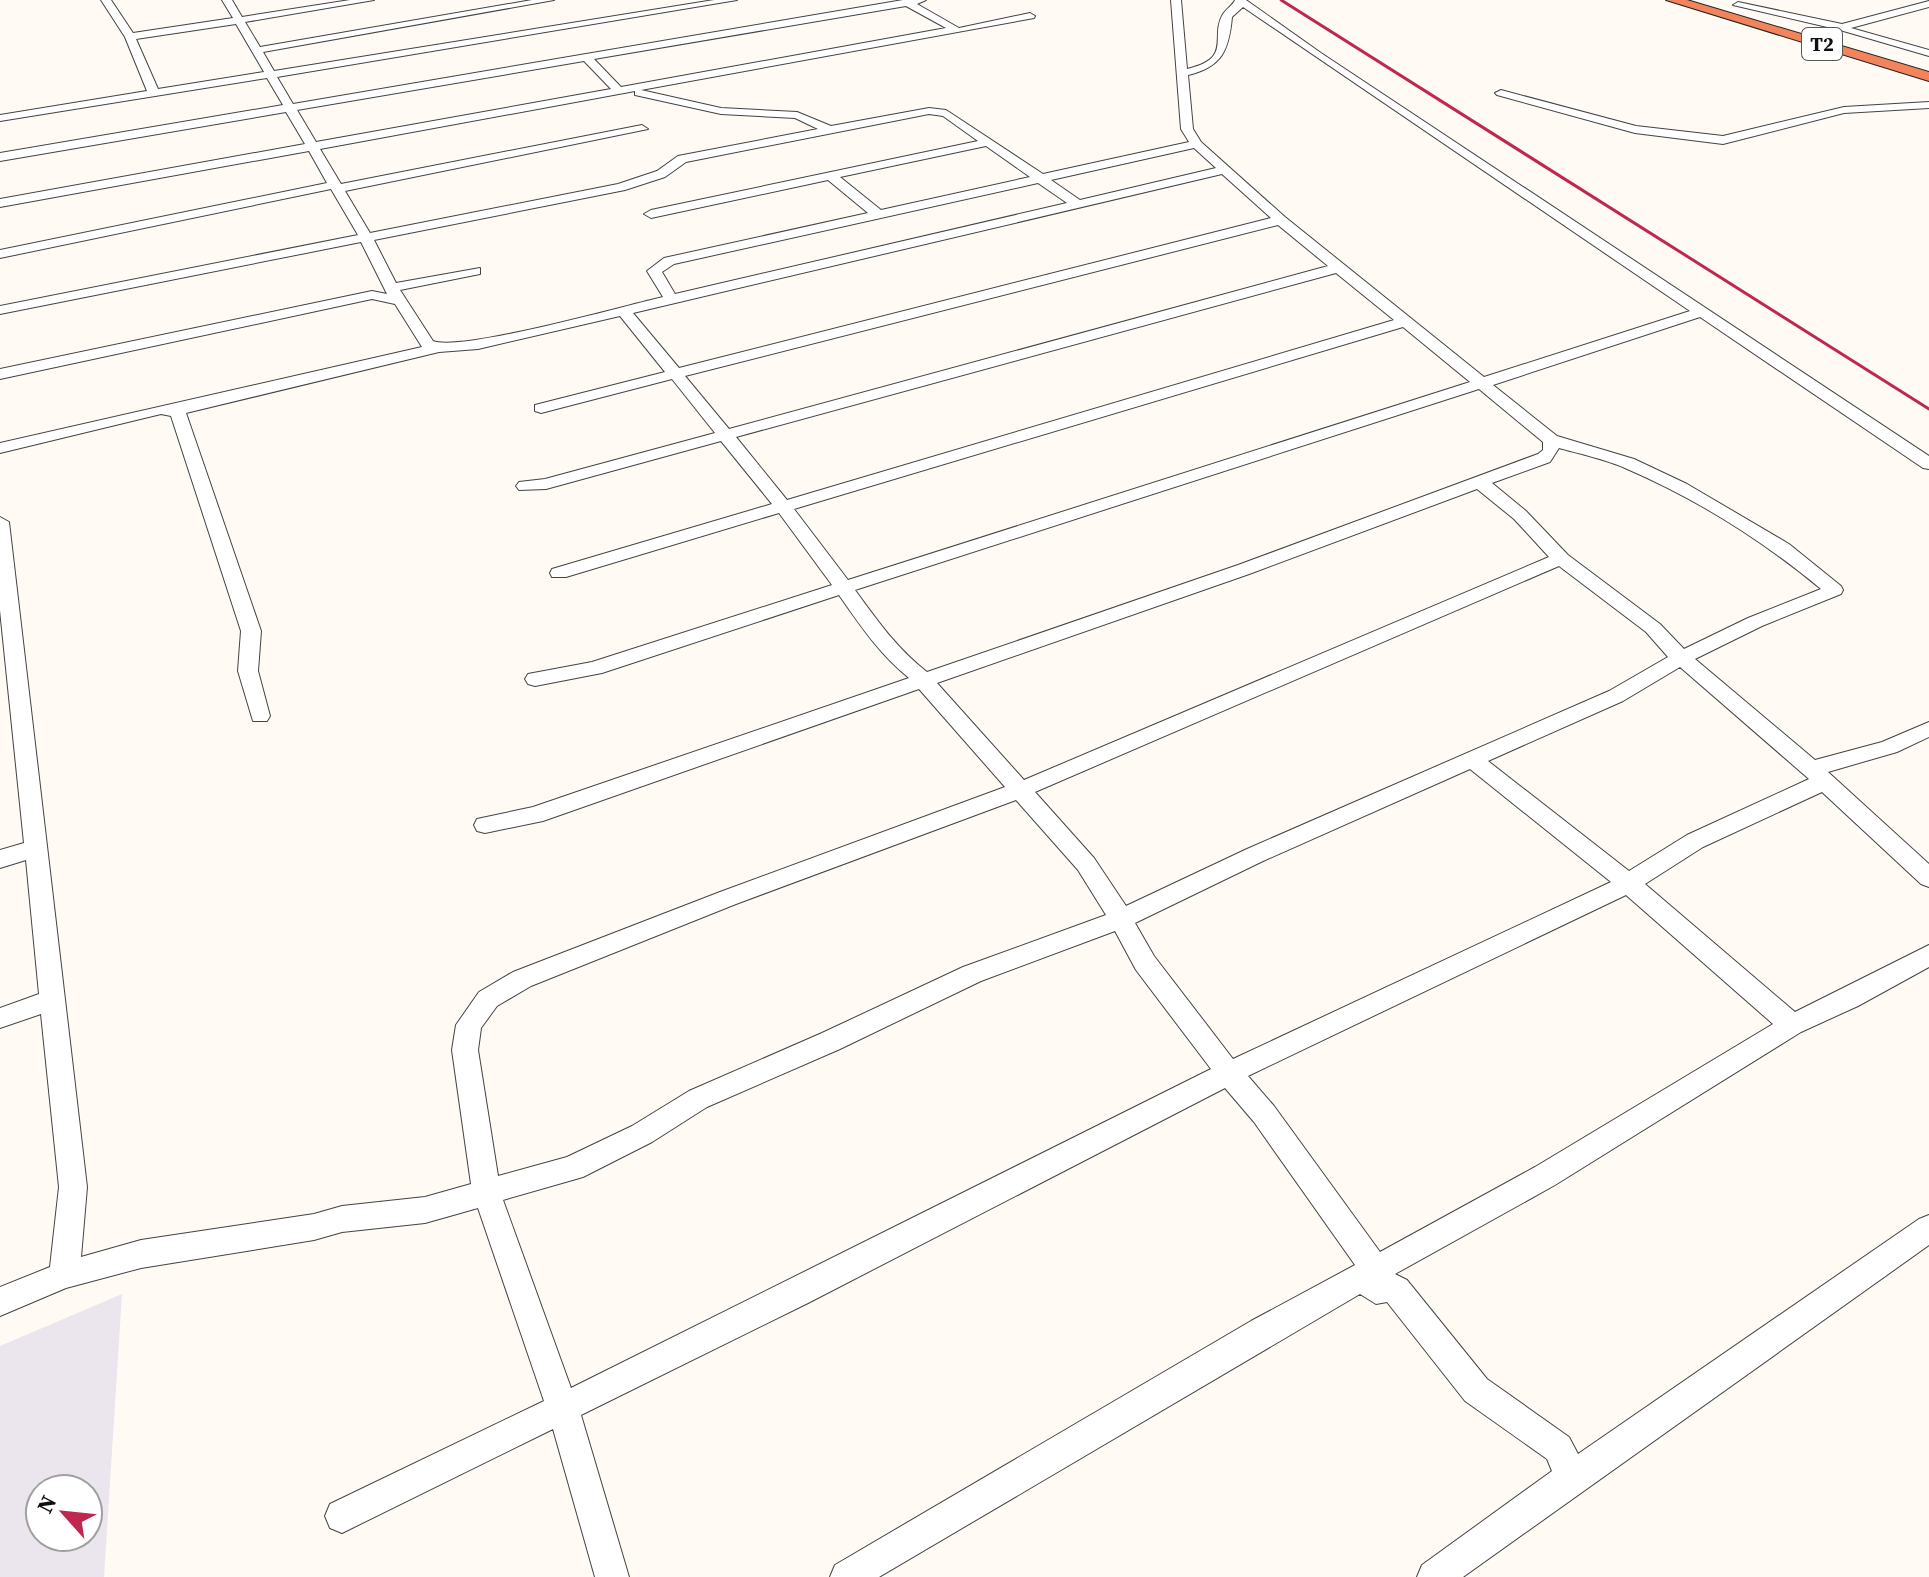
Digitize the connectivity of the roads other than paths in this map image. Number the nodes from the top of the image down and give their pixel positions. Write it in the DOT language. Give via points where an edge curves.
graph roads {
  1 [pos="106,0"];
  2 [pos="227,0"];
  3 [pos="369,0"];
  4 [pos="549,0"];
  5 [pos="732,0"];
  6 [pos="921,0"];
  7 [pos="1176,0"];
  8 [pos="1673,0"];
  9 [pos="1241,1"];
  10 [pos="907,2"];
  11 [pos="1929,4"];
  12 [pos="1738,5"];
  13 [pos="543,16"];
  14 [pos="1030,16"];
  15 [pos="239,20"];
  16 [pos="1836,27"];
  17 [pos="953,30"];
  18 [pos="130,37"];
  19 [pos="564,39"];
  20 [pos="574,49"];
  21 [pos="259,50"];
  22 [pos="1929,53"];
  23 [pos="585,58"];
  24 [pos="1183,73"];
  25 [pos="272,74"];
  26 [pos="1929,77"];
  27 [pos="624,91"];
  28 [pos="1501,93"];
  29 [pos="154,94"];
  30 [pos="1929,105"];
  31 [pos="291,108"];
  32 [pos="0,118"];
  33 [pos="642,129"];
  34 [pos="829,130"];
  35 [pos="988,142"];
  36 [pos="1196,144"];
  37 [pos="313,146"];
  38 [pos="0,157"];
  39 [pos="1225,170"];
  40 [pos="830,175"];
  41 [pos="1044,179"];
  42 [pos="336,187"];
  43 [pos="0,203"];
  44 [pos="1077,204"];
  45 [pos="651,214"];
  46 [pos="880,216"];
  47 [pos="1280,220"];
  48 [pos="366,238"];
  49 [pos="0,254"];
  50 [pos="1338,268"];
  51 [pos="475,271"];
  52 [pos="394,294"];
  53 [pos="671,299"];
  54 [pos="0,310"];
  55 [pos="624,311"];
  56 [pos="1702,312"];
  57 [pos="1404,322"];
  58 [pos="437,348"];
  59 [pos="677,373"];
  60 [pos="0,374"];
  61 [pos="1478,383"];
  62 [pos="541,408"];
  63 [pos="172,411"];
  64 [pos="725,436"];
  65 [pos="1551,440"];
  66 [pos="0,448"];
  67 [pos="1929,464"];
  68 [pos="1480,482"];
  69 [pos="525,486"];
  70 [pos="783,507"];
  71 [pos="0,522"];
  72 [pos="1561,559"];
  73 [pos="559,573"];
  74 [pos="844,587"];
  75 [pos="6,629"];
  76 [pos="1681,658"];
  77 [pos="535,679"];
  78 [pos="924,682"];
  79 [pos="260,716"];
  80 [pos="1929,729"];
  81 [pos="11,730"];
  82 [pos="1471,759"];
  83 [pos="1817,776"];
  84 [pos="1020,790"];
  85 [pos="485,825"];
  86 [pos="36,848"];
  87 [pos="0,859"];
  88 [pos="1929,878"];
  89 [pos="1626,885"];
  90 [pos="1121,919"];
  91 [pos="1929,955"];
  92 [pos="53,1000"];
  93 [pos="0,1018"];
  94 [pos="1792,1025"];
  95 [pos="1229,1073"];
  96 [pos="487,1194"];
  97 [pos="1929,1228"];
  98 [pos="1369,1272"];
  99 [pos="64,1275"];
  100 [pos="0,1302"];
  101 [pos="563,1410"];
  102 [pos="1572,1477"];
  103 [pos="342,1516"];
  104 [pos="612,1577"];
  105 [pos="847,1577"];
  106 [pos="1434,1577"];
  1 -- 18 [label="street"];
  2 -- 15 [label="street"];
  3 -- 15 [label="street"];
  4 -- 13 [label="street"];
  5 -- 13 [label="street"];
  6 -- 10 [label="street"];
  7 -- 24 [label="street"];
  8 -- 26 [label="highway, T2"];
  9 -- 24 [label="street" via="1227,16 1219,57"];
  9 -- 56 [label="street"];
  10 -- 17 [label="street"];
  10 -- 23 [label="street"];
  11 -- 16 [label="street"];
  12 -- 16 [label="street"];
  13 -- 19 [label="street"];
  13 -- 21 [label="street"];
  13 -- 25 [label="street"];
  14 -- 17 [label="street"];
  15 -- 18 [label="street"];
  15 -- 21 [label="street"];
  16 -- 22 [label="street"];
  17 -- 27 [label="street"];
  18 -- 29 [label="street"];
  20 -- 23 [label="street"];
  21 -- 25 [label="street"];
  23 -- 27 [label="street"];
  23 -- 31 [label="street"];
  24 -- 36 [label="street" via="1187,129"];
  25 -- 29 [label="street"];
  25 -- 31 [label="street"];
  27 -- 34 [label="street" via="721,111 797,115"];
  27 -- 37 [label="street"];
  28 -- 30 [label="street" via="1635,129 1723,140 1844,110"];
  29 -- 32 [label="street"];
  31 -- 37 [label="street"];
  31 -- 38 [label="street"];
  33 -- 42 [label="street"];
  34 -- 35 [label="street" via="938,111"];
  34 -- 48 [label="street" via="682,159 661,174 621,187"];
  35 -- 40 [label="street"];
  35 -- 41 [label="street"];
  36 -- 39 [label="street"];
  36 -- 41 [label="street"];
  37 -- 42 [label="street"];
  37 -- 43 [label="street"];
  39 -- 44 [label="street"];
  39 -- 47 [label="street"];
  40 -- 45 [label="street"];
  40 -- 46 [label="street"];
  41 -- 44 [label="street"];
  41 -- 46 [label="street"];
  42 -- 48 [label="street"];
  42 -- 49 [label="street"];
  44 -- 53 [label="street"];
  46 -- 53 [label="street" via="669,261 654,271"];
  47 -- 50 [label="street"];
  47 -- 59 [label="street"];
  48 -- 52 [label="street"];
  48 -- 54 [label="street"];
  50 -- 57 [label="street"];
  50 -- 64 [label="street"];
  51 -- 52 [label="street"];
  52 -- 58 [label="street" via="427,344"];
  52 -- 60 [label="street"];
  53 -- 55 [label="street"];
  55 -- 58 [label="street"];
  55 -- 59 [label="street"];
  56 -- 61 [label="street"];
  56 -- 67 [label="street"];
  57 -- 61 [label="street"];
  57 -- 70 [label="street"];
  58 -- 63 [label="street"];
  59 -- 62 [label="street"];
  59 -- 64 [label="street"];
  61 -- 65 [label="street"];
  61 -- 74 [label="street"];
  63 -- 66 [label="street" via="161,409"];
  63 -- 79 [label="street" via="181,416 251,631 248,671"];
  64 -- 69 [label="street"];
  64 -- 70 [label="street"];
  65 -- 68 [label="street" via="1544,458"];
  65 -- 76 [label="street" via="1628,463 1681,488 1783,548 1834,590"];
  68 -- 72 [label="street"];
  68 -- 78 [label="street"];
  70 -- 73 [label="street"];
  70 -- 74 [label="street"];
  71 -- 75 [label="street"];
  72 -- 76 [label="street" via="1653,628"];
  72 -- 84 [label="street"];
  74 -- 77 [label="street" via="595,668"];
  74 -- 78 [label="street" via="875,632"];
  75 -- 81 [label="street"];
  76 -- 82 [label="street" via="1616,696"];
  76 -- 83 [label="street"];
  78 -- 84 [label="street"];
  78 -- 85 [label="street" via="535,815"];
  80 -- 83 [label="street"];
  81 -- 86 [label="street"];
  82 -- 89 [label="street" via="1532,802"];
  82 -- 90 [label="street"];
  83 -- 88 [label="street"];
  83 -- 89 [label="street" via="1695,841"];
  84 -- 90 [label="street" via="1086,864"];
  84 -- 96 [label="street" via="498,990 473,1018 465,1037"];
  86 -- 87 [label="street"];
  86 -- 92 [label="street"];
  89 -- 94 [label="street"];
  89 -- 95 [label="street"];
  90 -- 95 [label="street" via="1145,963"];
  90 -- 96 [label="street" via="972,974 698,1099 601,1156"];
  91 -- 94 [label="street"];
  92 -- 93 [label="street"];
  92 -- 99 [label="street" via="73,1187"];
  94 -- 98 [label="street" via="1545,1176"];
  95 -- 98 [label="street" via="1304,1167"];
  95 -- 101 [label="street"];
  96 -- 99 [label="street" via="425,1210 141,1254"];
  96 -- 101 [label="street"];
  97 -- 102 [label="street"];
  98 -- 102 [label="street" via="1376,1290 1396,1290 1476,1390 1558,1448"];
  98 -- 105 [label="street"];
  99 -- 100 [label="street"];
  101 -- 103 [label="street"];
  101 -- 104 [label="street"];
  102 -- 106 [label="street"];
}
